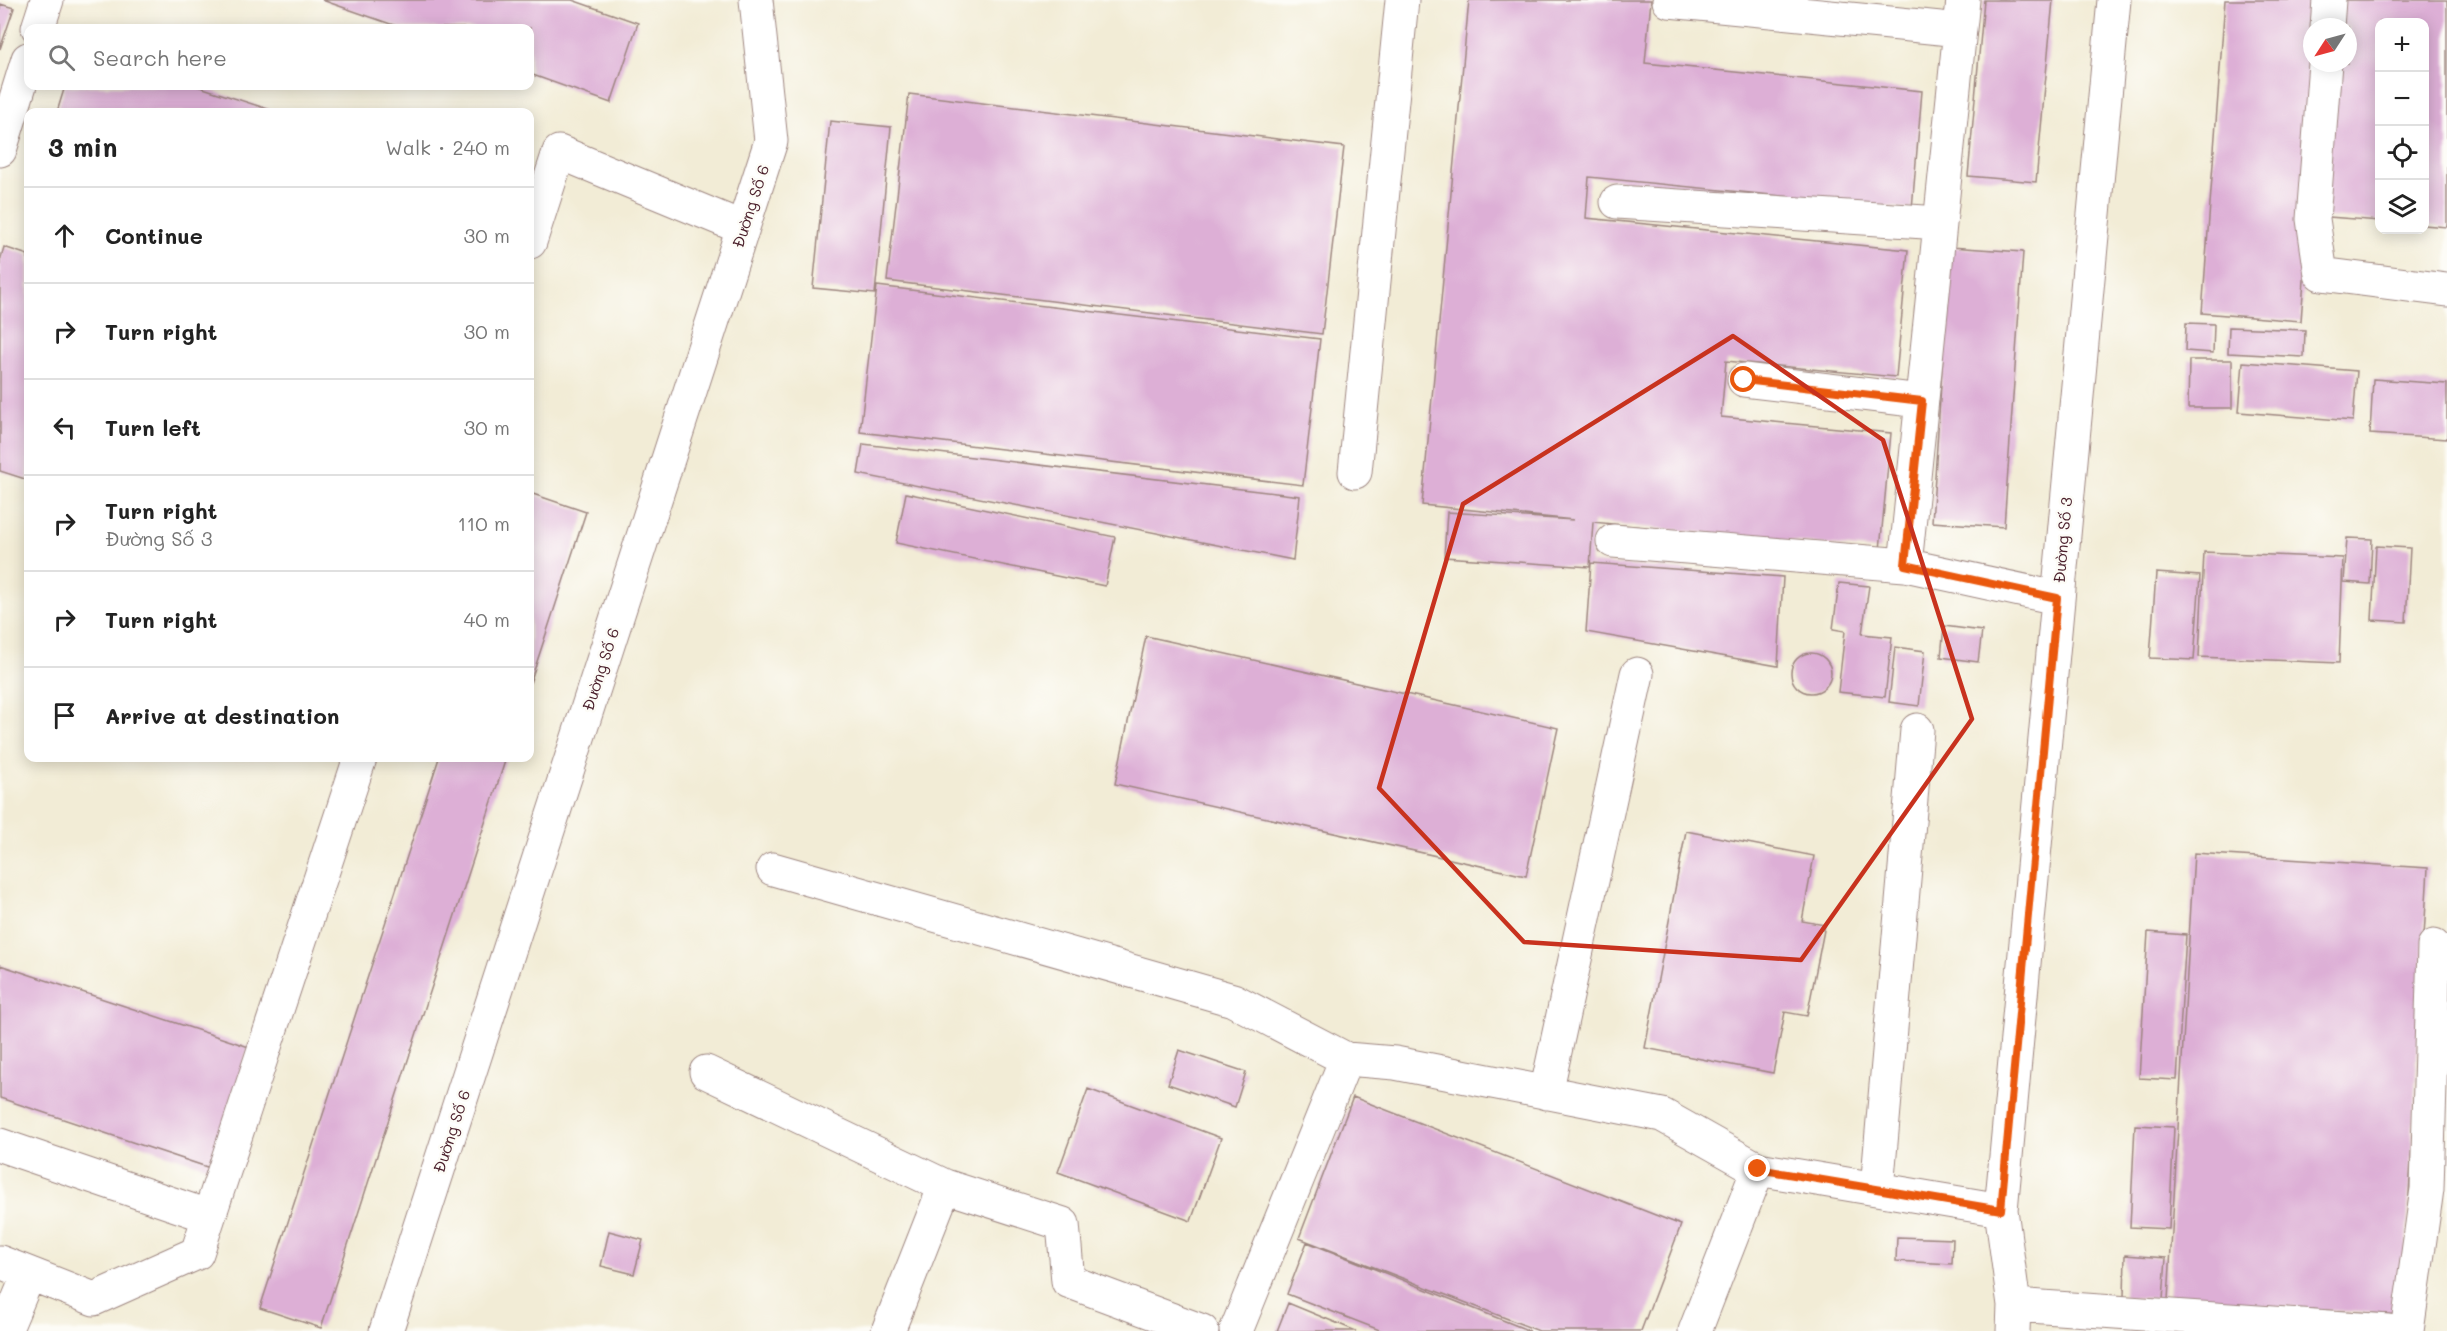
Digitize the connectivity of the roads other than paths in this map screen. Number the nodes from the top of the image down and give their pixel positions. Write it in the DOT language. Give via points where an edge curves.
graph roads {
  1 [pos="47,0"];
  2 [pos="756,0"];
  3 [pos="1402,0"];
  4 [pos="2114,0"];
  5 [pos="2329,0"];
  6 [pos="1670,1"];
  7 [pos="1961,15"];
  8 [pos="2328,18"];
  9 [pos="39,24"];
  10 [pos="24,72"];
  11 [pos="2324,72"];
  12 [pos="0,150"];
  13 [pos="1617,202"];
  14 [pos="1940,222"];
  15 [pos="743,228"];
  16 [pos="534,230"];
  17 [pos="2447,290"];
  18 [pos="1744,380"];
  19 [pos="1922,401"];
  20 [pos="1354,472"];
  21 [pos="1613,541"];
  22 [pos="1905,565"];
  23 [pos="2057,598"];
  24 [pos="1637,674"];
  25 [pos="1917,730"];
  26 [pos="359,762"];
  27 [pos="772,868"];
  28 [pos="2434,946"];
  29 [pos="1346,1059"];
  30 [pos="706,1072"];
  31 [pos="1546,1093"];
  32 [pos="0,1145"];
  33 [pos="1758,1169"];
  34 [pos="945,1186"];
  35 [pos="1877,1189"];
  36 [pos="2437,1189"];
  37 [pos="2001,1210"];
  38 [pos="208,1216"];
  39 [pos="14,1268"];
  40 [pos="2014,1318"];
  41 [pos="5,1331"];
  42 [pos="386,1331"];
  43 [pos="888,1331"];
  44 [pos="1202,1331"];
  45 [pos="1236,1331"];
  46 [pos="1695,1331"];
  47 [pos="2388,1331"];
  48 [pos="2407,1331"];
  1 -- 9 [label="street"];
  2 -- 15 [label="street, Đường Số 6" via="771,141"];
  3 -- 20 [label="street"];
  4 -- 23 [label="street, Đường Số 3"];
  5 -- 8 [label="street"];
  6 -- 7 [label="street"];
  7 -- 14 [label="street"];
  10 -- 12 [label="street"];
  11 -- 17 [label="street" via="2313,219 2321,274"];
  13 -- 14 [label="street"];
  14 -- 19 [label="street"];
  15 -- 16 [label="street" via="559,152"];
  15 -- 42 [label="street, Đường Số 6"];
  18 -- 19 [label="street"];
  19 -- 22 [label="street"];
  21 -- 22 [label="street"];
  22 -- 23 [label="street"];
  23 -- 37 [label="street, Đường Số 3"];
  24 -- 31 [label="street"];
  25 -- 35 [label="street"];
  26 -- 38 [label="street"];
  27 -- 29 [label="street" via="1233,1000"];
  28 -- 36 [label="street"];
  29 -- 31 [label="street" via="1395,1063"];
  29 -- 45 [label="street"];
  30 -- 34 [label="street"];
  31 -- 33 [label="street" via="1662,1115"];
  32 -- 38 [label="street"];
  33 -- 35 [label="street"];
  33 -- 46 [label="street"];
  34 -- 43 [label="street"];
  34 -- 44 [label="street" via="1063,1224 1068,1281"];
  35 -- 37 [label="street"];
  36 -- 48 [label="street"];
  37 -- 40 [label="street, Đường Số 3"];
  38 -- 39 [label="street" via="197,1253 94,1299"];
  39 -- 41 [label="street"];
  40 -- 47 [label="street"];
}
